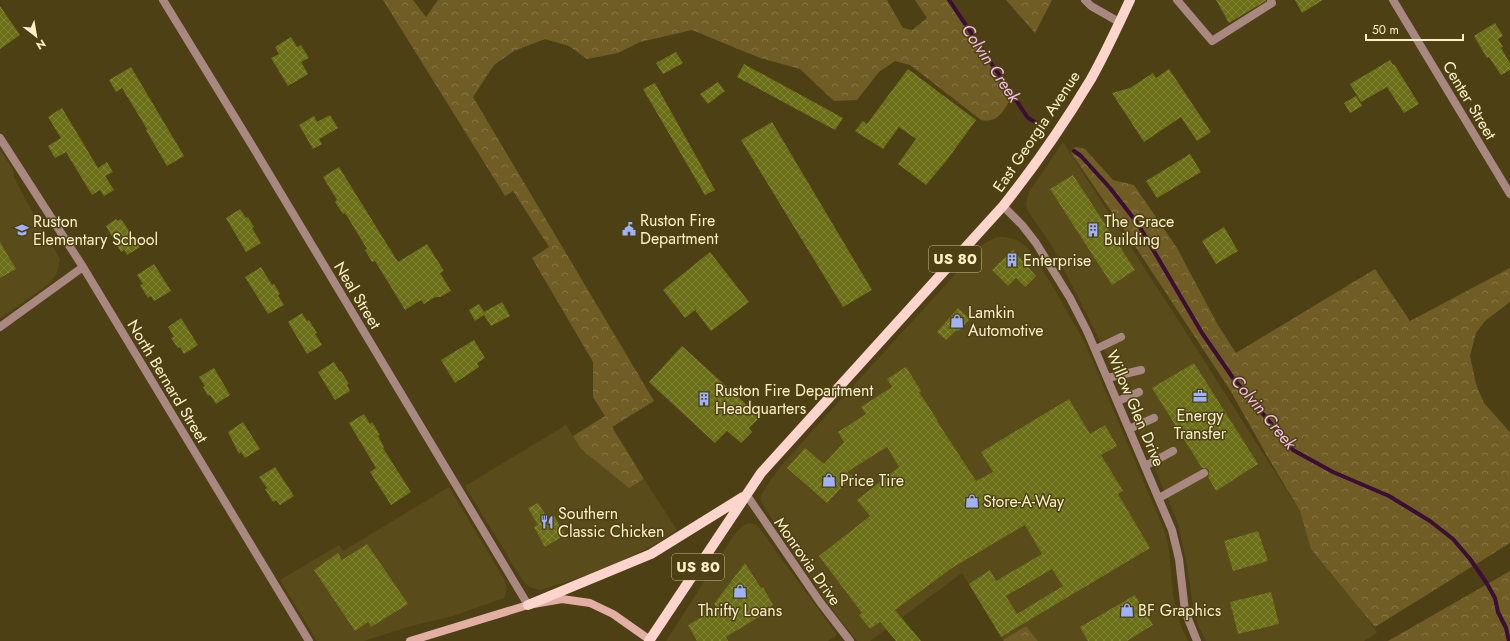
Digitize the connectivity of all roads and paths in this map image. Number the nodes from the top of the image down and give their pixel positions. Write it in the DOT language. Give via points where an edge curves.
graph roads {
  1 [pos="163,0"];
  2 [pos="1085,0"];
  3 [pos="1130,0"];
  4 [pos="1177,0"];
  5 [pos="1271,0"];
  6 [pos="1393,0"];
  7 [pos="1119,22"];
  8 [pos="0,138"];
  9 [pos="1510,194"];
  10 [pos="1002,206"];
  11 [pos="83,267"];
  12 [pos="0,327"];
  13 [pos="1120,337"];
  14 [pos="1096,349"];
  15 [pos="1141,370"];
  16 [pos="1108,378"];
  17 [pos="1139,392"];
  18 [pos="1118,401"];
  19 [pos="1154,418"];
  20 [pos="1130,429"];
  21 [pos="1173,451"];
  22 [pos="1145,466"];
  23 [pos="1204,473"];
  24 [pos="746,494"];
  25 [pos="1159,498"];
  26 [pos="528,605"];
  27 [pos="649,640"];
  28 [pos="309,641"];
  29 [pos="410,641"];
  30 [pos="850,641"];
  31 [pos="1197,641"];
  1 -- 26 [label="street, Neal Street"];
  2 -- 7 [label="street"];
  3 -- 7 [label="main road, East Georgia Avenue / US 80"];
  4 -- 5 [label="street" via="1212,41 1272,3"];
  6 -- 9 [label="street, Center Street"];
  7 -- 10 [label="main road, East Georgia Avenue / US 80" via="1091,78 1064,122"];
  8 -- 11 [label="street, North Bernard Street"];
  10 -- 14 [label="street, Willow Glen Drive" via="1036,243 1070,298"];
  10 -- 24 [label="main road, East Georgia Avenue / US 80" via="761,472"];
  11 -- 12 [label="street"];
  11 -- 28 [label="street, North Bernard Street"];
  13 -- 14 [label="street"];
  14 -- 16 [label="street, Willow Glen Drive"];
  15 -- 16 [label="street"];
  16 -- 18 [label="street, Willow Glen Drive"];
  17 -- 18 [label="street"];
  18 -- 20 [label="street, Willow Glen Drive"];
  19 -- 20 [label="street"];
  20 -- 22 [label="street, Willow Glen Drive"];
  21 -- 22 [label="street"];
  22 -- 25 [label="street, Willow Glen Drive"];
  23 -- 25 [label="street"];
  24 -- 26 [label="main road" via="651,554"];
  24 -- 27 [label="main road, East Georgia Avenue / US 80"];
  24 -- 30 [label="street, Monrovia Drive"];
  25 -- 31 [label="street, Willow Glen Drive" via="1176,544 1185,610"];
  26 -- 27 [label="main road, US 80" via="562,599 590,603 613,614"];
  26 -- 29 [label="main road, US 80"];
}
